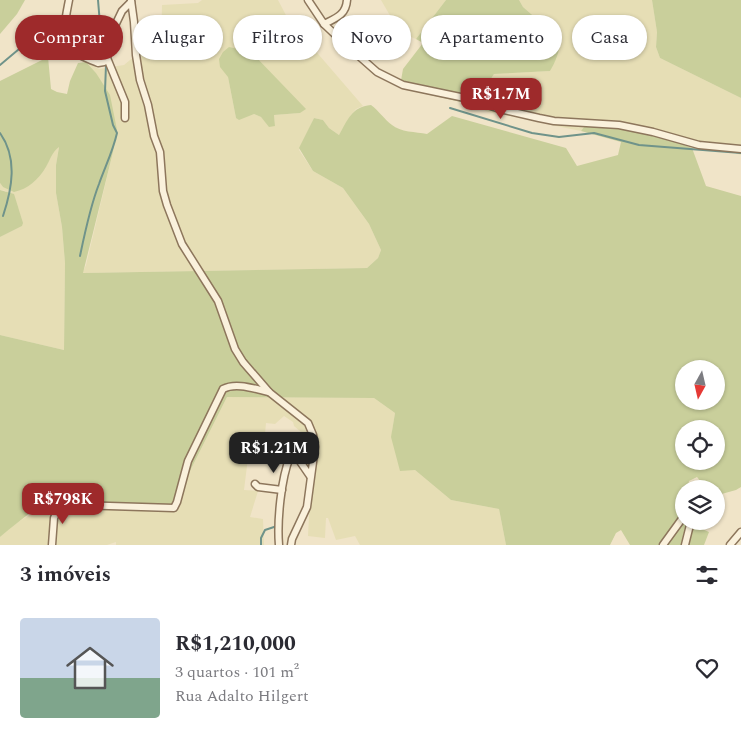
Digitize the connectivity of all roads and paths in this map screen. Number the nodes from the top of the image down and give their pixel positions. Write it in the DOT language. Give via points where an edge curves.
graph roads {
  1 [pos="69,0"];
  2 [pos="308,0"];
  3 [pos="347,0"];
  4 [pos="131,1"];
  5 [pos="67,15"];
  6 [pos="120,15"];
  7 [pos="324,24"];
  8 [pos="92,60"];
  9 [pos="106,60"];
  10 [pos="108,60"];
  11 [pos="125,118"];
  12 [pos="741,149"];
  13 [pos="269,392"];
  14 [pos="310,476"];
  15 [pos="255,484"];
  16 [pos="282,490"];
  17 [pos="675,528"];
  18 [pos="689,530"];
  19 [pos="741,532"];
  20 [pos="52,545"];
  21 [pos="279,545"];
  22 [pos="291,545"];
  23 [pos="663,545"];
  24 [pos="685,545"];
  25 [pos="730,545"];
  1 -- 5 [label="street"];
  2 -- 7 [label="street"];
  3 -- 7 [label="street" via="342,15"];
  4 -- 6 [label="street"];
  4 -- 13 [label="street" via="136,55 160,152 167,205 182,244 218,301 243,362"];
  7 -- 12 [label="street" via="377,72 403,85 554,121 619,126 699,145"];
  8 -- 9 [label="street" via="98,63"];
  10 -- 11 [label="street" via="125,102"];
  13 -- 14 [label="street" via="308,423 312,430 315,441"];
  13 -- 20 [label="street" via="235,386 224,390 188,461 174,508 77,505 61,508 54,518"];
  14 -- 16 [label="street" via="299,460 292,456"];
  14 -- 22 [label="street" via="307,508"];
  15 -- 16 [label="street"];
  16 -- 21 [label="street"];
  17 -- 23 [label="street"];
  18 -- 24 [label="street"];
  19 -- 25 [label="street"];
}
